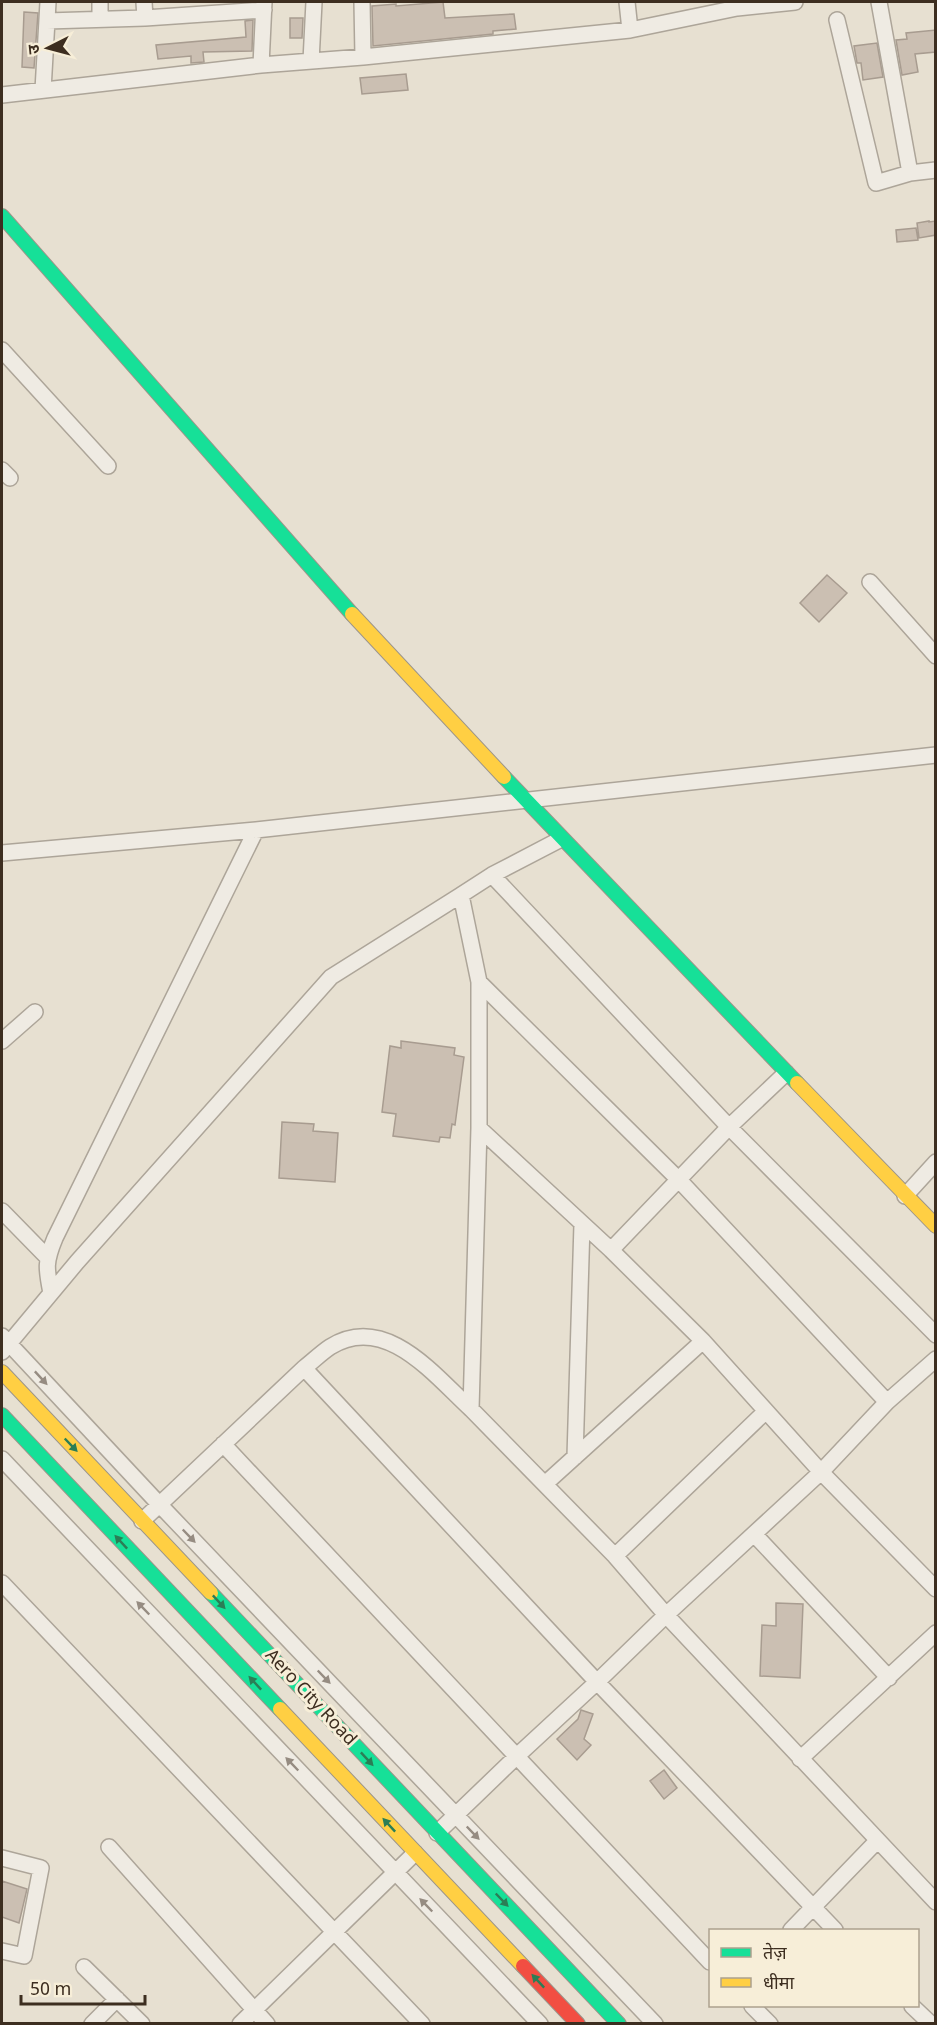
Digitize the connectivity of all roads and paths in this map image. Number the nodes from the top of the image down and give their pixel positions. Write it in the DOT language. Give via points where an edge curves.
graph roads {
  1 [pos="48,2"];
  2 [pos="100,2"];
  3 [pos="144,2"];
  4 [pos="314,2"];
  5 [pos="362,2"];
  6 [pos="627,2"];
  7 [pos="777,2"];
  8 [pos="795,2"];
  9 [pos="879,2"];
  10 [pos="737,5"];
  11 [pos="264,6"];
  12 [pos="145,18"];
  13 [pos="100,19"];
  14 [pos="837,20"];
  15 [pos="47,21"];
  16 [pos="630,30"];
  17 [pos="363,57"];
  18 [pos="311,61"];
  19 [pos="261,65"];
  20 [pos="43,90"];
  21 [pos="2,94"];
  22 [pos="936,170"];
  23 [pos="910,173"];
  24 [pos="2,216"];
  25 [pos="2,350"];
  26 [pos="108,466"];
  27 [pos="870,582"];
  28 [pos="936,656"];
  29 [pos="936,755"];
  30 [pos="525,800"];
  31 [pos="256,830"];
  32 [pos="561,838"];
  33 [pos="2,853"];
  34 [pos="492,875"];
  35 [pos="461,895"];
  36 [pos="479,982"];
  37 [pos="35,1012"];
  38 [pos="2,1041"];
  39 [pos="786,1073"];
  40 [pos="729,1127"];
  41 [pos="479,1128"];
  42 [pos="936,1162"];
  43 [pos="679,1180"];
  44 [pos="905,1196"];
  45 [pos="2,1211"];
  46 [pos="582,1224"];
  47 [pos="936,1226"];
  48 [pos="611,1250"];
  49 [pos="47,1257"];
  50 [pos="51,1293"];
  51 [pos="936,1335"];
  52 [pos="704,1341"];
  53 [pos="4,1344"];
  54 [pos="936,1359"];
  55 [pos="304,1368"];
  56 [pos="2,1372"];
  57 [pos="887,1402"];
  58 [pos="471,1409"];
  59 [pos="766,1411"];
  60 [pos="2,1415"];
  61 [pos="223,1443"];
  62 [pos="575,1457"];
  63 [pos="2,1460"];
  64 [pos="821,1472"];
  65 [pos="546,1483"];
  66 [pos="159,1504"];
  67 [pos="142,1521"];
  68 [pos="754,1534"];
  69 [pos="615,1556"];
  70 [pos="2,1583"];
  71 [pos="936,1589"];
  72 [pos="666,1615"];
  73 [pos="936,1633"];
  74 [pos="889,1678"];
  75 [pos="597,1682"];
  76 [pos="518,1755"];
  77 [pos="800,1759"];
  78 [pos="455,1814"];
  79 [pos="437,1833"];
  80 [pos="877,1841"];
  81 [pos="109,1847"];
  82 [pos="415,1853"];
  83 [pos="2,1858"];
  84 [pos="395,1873"];
  85 [pos="936,1902"];
  86 [pos="813,1910"];
  87 [pos="792,1929"];
  88 [pos="834,1929"];
  89 [pos="334,1934"];
  90 [pos="2,1951"];
  91 [pos="709,1960"];
  92 [pos="84,1967"];
  93 [pos="117,1999"];
  94 [pos="753,2007"];
  95 [pos="913,2007"];
  96 [pos="255,2010"];
  97 [pos="92,2024"];
  98 [pos="142,2024"];
  99 [pos="240,2024"];
  100 [pos="267,2024"];
  101 [pos="422,2024"];
  102 [pos="540,2024"];
  103 [pos="579,2024"];
  104 [pos="620,2024"];
  105 [pos="655,2024"];
  106 [pos="770,2024"];
  107 [pos="931,2024"];
  1 -- 15 [label="street"];
  2 -- 13 [label="street"];
  3 -- 12 [label="street"];
  4 -- 18 [label="street"];
  5 -- 17 [label="street"];
  6 -- 16 [label="street"];
  7 -- 8 [label="street"];
  7 -- 10 [label="street"];
  9 -- 23 [label="street"];
  10 -- 16 [label="street"];
  11 -- 12 [label="street"];
  11 -- 19 [label="street"];
  12 -- 13 [label="street"];
  13 -- 15 [label="street"];
  14 -- 23 [label="street" via="876,183"];
  15 -- 20 [label="street"];
  16 -- 17 [label="street"];
  17 -- 18 [label="street"];
  18 -- 19 [label="street"];
  19 -- 20 [label="street"];
  20 -- 21 [label="street"];
  22 -- 23 [label="street"];
  24 -- 30 [label="street" via="317,577"];
  25 -- 26 [label="street"];
  27 -- 28 [label="street"];
  29 -- 30 [label="street"];
  30 -- 31 [label="street"];
  30 -- 32 [label="street"];
  31 -- 33 [label="street"];
  31 -- 49 [label="street"];
  32 -- 34 [label="street"];
  32 -- 39 [label="street"];
  34 -- 35 [label="street"];
  34 -- 40 [label="street"];
  35 -- 36 [label="street"];
  35 -- 50 [label="street" via="331,977"];
  36 -- 41 [label="street"];
  36 -- 43 [label="street"];
  37 -- 38 [label="street"];
  39 -- 40 [label="street"];
  39 -- 44 [label="street"];
  40 -- 43 [label="street"];
  40 -- 51 [label="street"];
  41 -- 46 [label="street"];
  41 -- 58 [label="street"];
  42 -- 44 [label="street"];
  43 -- 48 [label="street"];
  43 -- 57 [label="street"];
  44 -- 47 [label="street"];
  45 -- 49 [label="street"];
  46 -- 48 [label="street"];
  46 -- 62 [label="street"];
  48 -- 52 [label="street"];
  49 -- 50 [label="street"];
  50 -- 53 [label="street"];
  52 -- 59 [label="street"];
  52 -- 62 [label="street"];
  53 -- 66 [label="street, one-way"];
  54 -- 57 [label="street"];
  55 -- 58 [label="street" via="331,1346 356,1337 380,1338 407,1350"];
  55 -- 61 [label="street"];
  55 -- 75 [label="street"];
  56 -- 67 [label="street, Aero City Road, one-way"];
  57 -- 64 [label="street"];
  58 -- 65 [label="street"];
  59 -- 64 [label="street"];
  59 -- 69 [label="street"];
  82 -- 60 [label="street, Aero City Road, one-way"];
  61 -- 66 [label="street"];
  61 -- 76 [label="street"];
  62 -- 65 [label="street"];
  84 -- 63 [label="street, one-way"];
  64 -- 68 [label="street"];
  64 -- 71 [label="street"];
  65 -- 69 [label="street"];
  66 -- 67 [label="street"];
  66 -- 78 [label="street, one-way"];
  67 -- 79 [label="street, Aero City Road, one-way"];
  68 -- 72 [label="street"];
  68 -- 74 [label="street"];
  69 -- 72 [label="street"];
  70 -- 89 [label="street"];
  72 -- 75 [label="street"];
  72 -- 77 [label="street"];
  73 -- 74 [label="street"];
  74 -- 77 [label="street"];
  75 -- 76 [label="street"];
  75 -- 86 [label="street"];
  76 -- 78 [label="street"];
  76 -- 91 [label="street"];
  77 -- 80 [label="street"];
  78 -- 79 [label="street"];
  78 -- 105 [label="street, one-way"];
  79 -- 104 [label="street, Aero City Road, one-way"];
  80 -- 85 [label="street"];
  80 -- 86 [label="street"];
  81 -- 96 [label="street"];
  82 -- 84 [label="street"];
  103 -- 82 [label="street, Aero City Road, one-way"];
  83 -- 90 [label="street" via="40,1868 24,1956"];
  84 -- 89 [label="street"];
  102 -- 84 [label="street, one-way"];
  86 -- 87 [label="street"];
  86 -- 88 [label="street"];
  89 -- 96 [label="street"];
  89 -- 101 [label="street"];
  92 -- 93 [label="street"];
  93 -- 97 [label="street"];
  93 -- 98 [label="street"];
  94 -- 106 [label="street"];
  95 -- 107 [label="street"];
  96 -- 99 [label="street"];
  96 -- 100 [label="street"];
}
